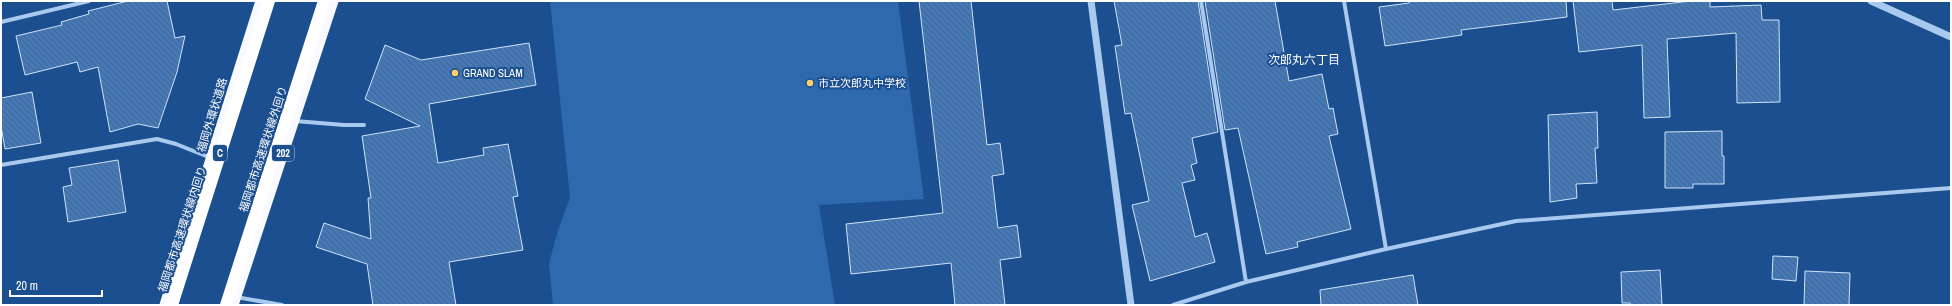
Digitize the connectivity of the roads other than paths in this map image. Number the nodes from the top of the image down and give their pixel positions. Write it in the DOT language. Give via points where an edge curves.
graph roads {
  1 [pos="89,1"];
  2 [pos="260,1"];
  3 [pos="268,1"];
  4 [pos="324,1"];
  5 [pos="333,1"];
  6 [pos="1091,1"];
  7 [pos="1200,1"];
  8 [pos="1344,1"];
  9 [pos="1871,1"];
  10 [pos="1,22"];
  11 [pos="1951,37"];
  12 [pos="294,121"];
  13 [pos="364,125"];
  14 [pos="212,158"];
  15 [pos="1,165"];
  16 [pos="1951,188"];
  17 [pos="1386,249"];
  18 [pos="1246,282"];
  19 [pos="234,301"];
  20 [pos="165,305"];
  21 [pos="172,305"];
  22 [pos="226,305"];
  23 [pos="282,305"];
  24 [pos="1131,305"];
  25 [pos="1173,305"];
  1 -- 10 [label="street"];
  2 -- 14 [label="highway, 福岡外環状道路"];
  3 -- 21 [label="highway, 福岡都市高速環状線内回り / C"];
  4 -- 22 [label="highway, 福岡都市高速環状線外回り"];
  5 -- 12 [label="highway, 202"];
  6 -- 24 [label="street"];
  7 -- 18 [label="street"];
  8 -- 17 [label="street"];
  9 -- 11 [label="street"];
  12 -- 13 [label="street"];
  12 -- 19 [label="highway, 202"];
  14 -- 15 [label="street" via="157,139"];
  14 -- 20 [label="highway, 福岡外環状道路"];
  16 -- 17 [label="street" via="1516,221"];
  17 -- 18 [label="street"];
  18 -- 25 [label="street"];
  19 -- 23 [label="street"];
}
